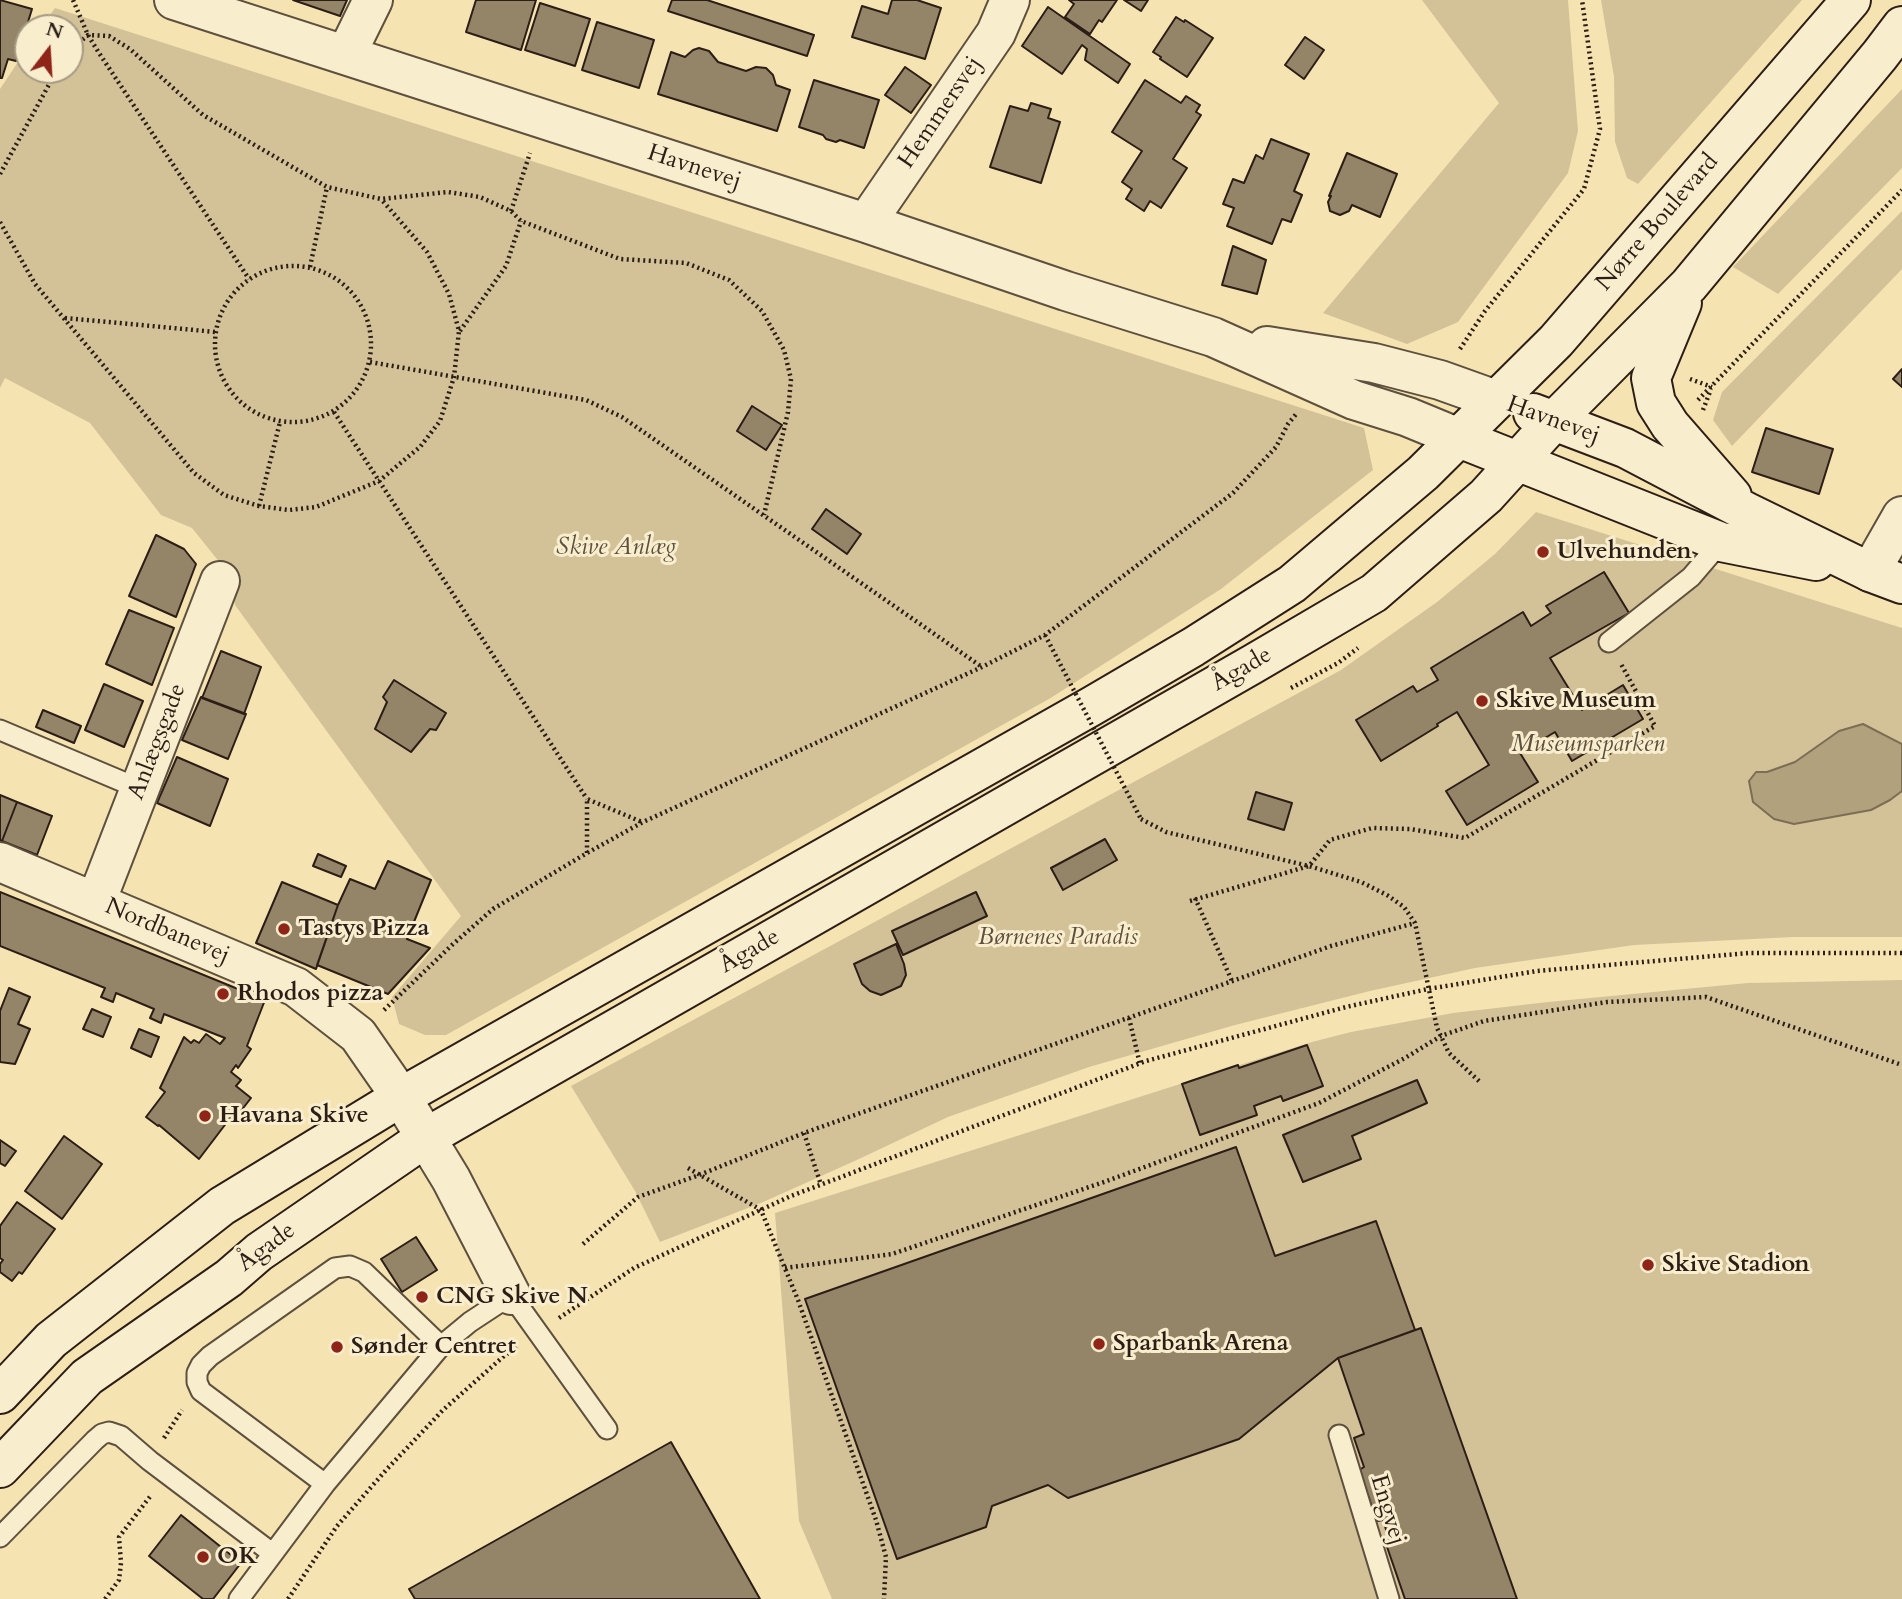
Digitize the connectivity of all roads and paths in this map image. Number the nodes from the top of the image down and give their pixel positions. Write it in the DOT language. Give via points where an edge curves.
graph roads {
  1 [pos="73,0"];
  2 [pos="174,0"];
  3 [pos="373,0"];
  4 [pos="1010,0"];
  5 [pos="1582,0"];
  6 [pos="1851,0"];
  7 [pos="1902,26"];
  8 [pos="88,35"];
  9 [pos="84,38"];
  10 [pos="346,55"];
  11 [pos="49,84"];
  12 [pos="541,119"];
  13 [pos="0,174"];
  14 [pos="327,187"];
  15 [pos="1902,190"];
  16 [pos="381,199"];
  17 [pos="511,211"];
  18 [pos="521,221"];
  19 [pos="0,222"];
  20 [pos="866,223"];
  21 [pos="310,267"];
  22 [pos="249,279"];
  23 [pos="1689,285"];
  24 [pos="64,318"];
  25 [pos="216,331"];
  26 [pos="459,331"];
  27 [pos="1213,337"];
  28 [pos="370,362"];
  29 [pos="454,377"];
  30 [pos="1440,380"];
  31 [pos="1712,387"];
  32 [pos="1496,400"];
  33 [pos="334,412"];
  34 [pos="1554,421"];
  35 [pos="280,422"];
  36 [pos="1288,424"];
  37 [pos="1459,438"];
  38 [pos="1518,462"];
  39 [pos="379,481"];
  40 [pos="259,506"];
  41 [pos="1747,512"];
  42 [pos="764,515"];
  43 [pos="1902,516"];
  44 [pos="1721,542"];
  45 [pos="1886,578"];
  46 [pos="220,581"];
  47 [pos="1045,635"];
  48 [pos="1609,642"];
  49 [pos="982,667"];
  50 [pos="0,730"];
  51 [pos="140,789"];
  52 [pos="587,799"];
  53 [pos="643,822"];
  54 [pos="587,853"];
  55 [pos="0,862"];
  56 [pos="1309,866"];
  57 [pos="96,902"];
  58 [pos="1415,923"];
  59 [pos="1902,953"];
  60 [pos="1232,981"];
  61 [pos="1428,989"];
  62 [pos="1129,1018"];
  63 [pos="358,1035"];
  64 [pos="1441,1036"];
  65 [pos="1140,1063"];
  66 [pos="1902,1065"];
  67 [pos="1481,1083"];
  68 [pos="401,1097"];
  69 [pos="804,1133"];
  70 [pos="425,1138"];
  71 [pos="688,1168"];
  72 [pos="699,1175"];
  73 [pos="821,1185"];
  74 [pos="761,1210"];
  75 [pos="583,1244"];
  76 [pos="785,1268"];
  77 [pos="511,1295"];
  78 [pos="538,1332"];
  79 [pos="441,1346"];
  80 [pos="0,1394"];
  81 [pos="607,1429"];
  82 [pos="1339,1435"];
  83 [pos="0,1468"];
  84 [pos="324,1484"];
  85 [pos="0,1537"];
  86 [pos="272,1553"];
  87 [pos="239,1599"];
  88 [pos="288,1599"];
  89 [pos="884,1599"];
  90 [pos="1389,1599"];
  1 -- 8 [label="path"];
  2 -- 10 [label="street, Havnevej"];
  3 -- 10 [label="street"];
  4 -- 20 [label="street, Hemmersvej" via="996,33"];
  5 -- 30 [label="path" via="1600,129 1584,189 1485,311"];
  6 -- 32 [label="street, Nørre Boulevard" via="1556,341"];
  7 -- 23 [label="street"];
  8 -- 9 [label="path"];
  8 -- 14 [label="path" via="109,36 130,49 203,115"];
  8 -- 22 [label="path"];
  10 -- 12 [label="street, Havnevej"];
  11 -- 13 [label="path"];
  12 -- 17 [label="path"];
  12 -- 20 [label="street, Havnevej"];
  14 -- 16 [label="path"];
  14 -- 21 [label="path"];
  15 -- 31 [label="path"];
  16 -- 17 [label="path" via="448,192 480,197"];
  16 -- 26 [label="path" via="427,252 449,293"];
  17 -- 18 [label="path"];
  18 -- 26 [label="path" via="506,266"];
  18 -- 42 [label="path" via="620,259 686,264 729,280 762,311 784,350 791,379 789,412"];
  19 -- 24 [label="path" via="35,284"];
  20 -- 27 [label="street, Havnevej"];
  21 -- 22 [label="path" via="288,265"];
  21 -- 28 [label="path" via="332,276 352,293 365,313 371,337"];
  22 -- 25 [label="path" via="229,297"];
  23 -- 34 [label="street"];
  23 -- 41 [label="street" via="1651,378 1656,403"];
  24 -- 25 [label="path"];
  24 -- 40 [label="path" via="194,473 224,495"];
  25 -- 35 [label="path" via="213,348 219,374 234,397 255,414"];
  26 -- 29 [label="path"];
  27 -- 30 [label="street, Havnevej" via="1374,363"];
  27 -- 37 [label="street, Havnevej" via="1354,400"];
  28 -- 29 [label="path"];
  28 -- 33 [label="path" via="350,399"];
  29 -- 39 [label="path" via="440,421 420,447"];
  29 -- 42 [label="path" via="586,400 622,417"];
  30 -- 32 [label="street, Havnevej"];
  32 -- 34 [label="street, Havnevej"];
  32 -- 37 [label="street, Nørre Boulevard"];
  33 -- 35 [label="path" via="308,422"];
  33 -- 39 [label="path"];
  34 -- 38 [label="street"];
  34 -- 41 [label="street, Havnevej" via="1625,448"];
  35 -- 40 [label="path"];
  36 -- 47 [label="path" via="1276,447 1233,494"];
  37 -- 38 [label="street, Havnevej"];
  37 -- 68 [label="street, Ågade" via="1292,584 1193,647"];
  38 -- 44 [label="street, Havnevej"];
  38 -- 70 [label="street, Ågade" via="1486,496 1374,593"];
  39 -- 40 [label="path" via="316,507"];
  39 -- 52 [label="path"];
  41 -- 45 [label="street, Havnevej"];
  42 -- 49 [label="path"];
  43 -- 45 [label="street"];
  44 -- 45 [label="street, Havnevej"];
  44 -- 48 [label="lane" via="1691,577"];
  46 -- 51 [label="street, Anlægsgade"];
  47 -- 49 [label="path"];
  47 -- 56 [label="path, bridge" via="1141,819 1166,832"];
  48 -- 56 [label="path" via="1655,726 1465,838 1372,828 1330,840"];
  49 -- 53 [label="path"];
  50 -- 51 [label="lane"];
  51 -- 57 [label="street, Anlægsgade"];
  52 -- 53 [label="path"];
  52 -- 54 [label="path"];
  53 -- 54 [label="path"];
  54 -- 63 [label="path" via="494,909"];
  55 -- 57 [label="street, Nordbanevej"];
  56 -- 58 [label="path" via="1387,895 1404,907"];
  56 -- 60 [label="path" via="1193,900"];
  57 -- 63 [label="street, Nordbanevej" via="296,987"];
  58 -- 60 [label="path"];
  58 -- 61 [label="path"];
  59 -- 61 [label="path" via="1749,953 1642,961 1537,971"];
  60 -- 62 [label="path"];
  61 -- 64 [label="path"];
  61 -- 65 [label="path"];
  62 -- 65 [label="path"];
  62 -- 69 [label="path"];
  63 -- 68 [label="street, Nordbanevej"];
  64 -- 66 [label="path" via="1484,1021 1607,1002 1706,997"];
  64 -- 67 [label="path" via="1449,1053"];
  64 -- 76 [label="path" via="1319,1103 1104,1182 892,1254"];
  65 -- 73 [label="path"];
  68 -- 70 [label="street, Nordbanevej"];
  68 -- 80 [label="street, Ågade" via="222,1206 51,1340"];
  69 -- 72 [label="path"];
  69 -- 73 [label="path"];
  70 -- 77 [label="street, Nordbanevej"];
  70 -- 83 [label="street, Ågade" via="87,1377"];
  71 -- 72 [label="path"];
  72 -- 74 [label="path"];
  72 -- 75 [label="path" via="638,1197"];
  73 -- 74 [label="path"];
  74 -- 76 [label="path"];
  74 -- 78 [label="path" via="635,1268"];
  76 -- 89 [label="path" via="876,1520 886,1557"];
  77 -- 78 [label="lane"];
  77 -- 79 [label="lane"];
  78 -- 81 [label="lane"];
  78 -- 88 [label="path" via="503,1356 443,1410 387,1469 337,1526"];
  79 -- 84 [label="lane"];
  79 -- 84 [label="lane" via="364,1272 350,1266 335,1268 201,1365 197,1382 201,1391"];
  82 -- 90 [label="lane, Engvej"];
  84 -- 86 [label="lane"];
  85 -- 86 [label="lane" via="95,1440 109,1432 121,1436"];
  86 -- 87 [label="lane"];
}
